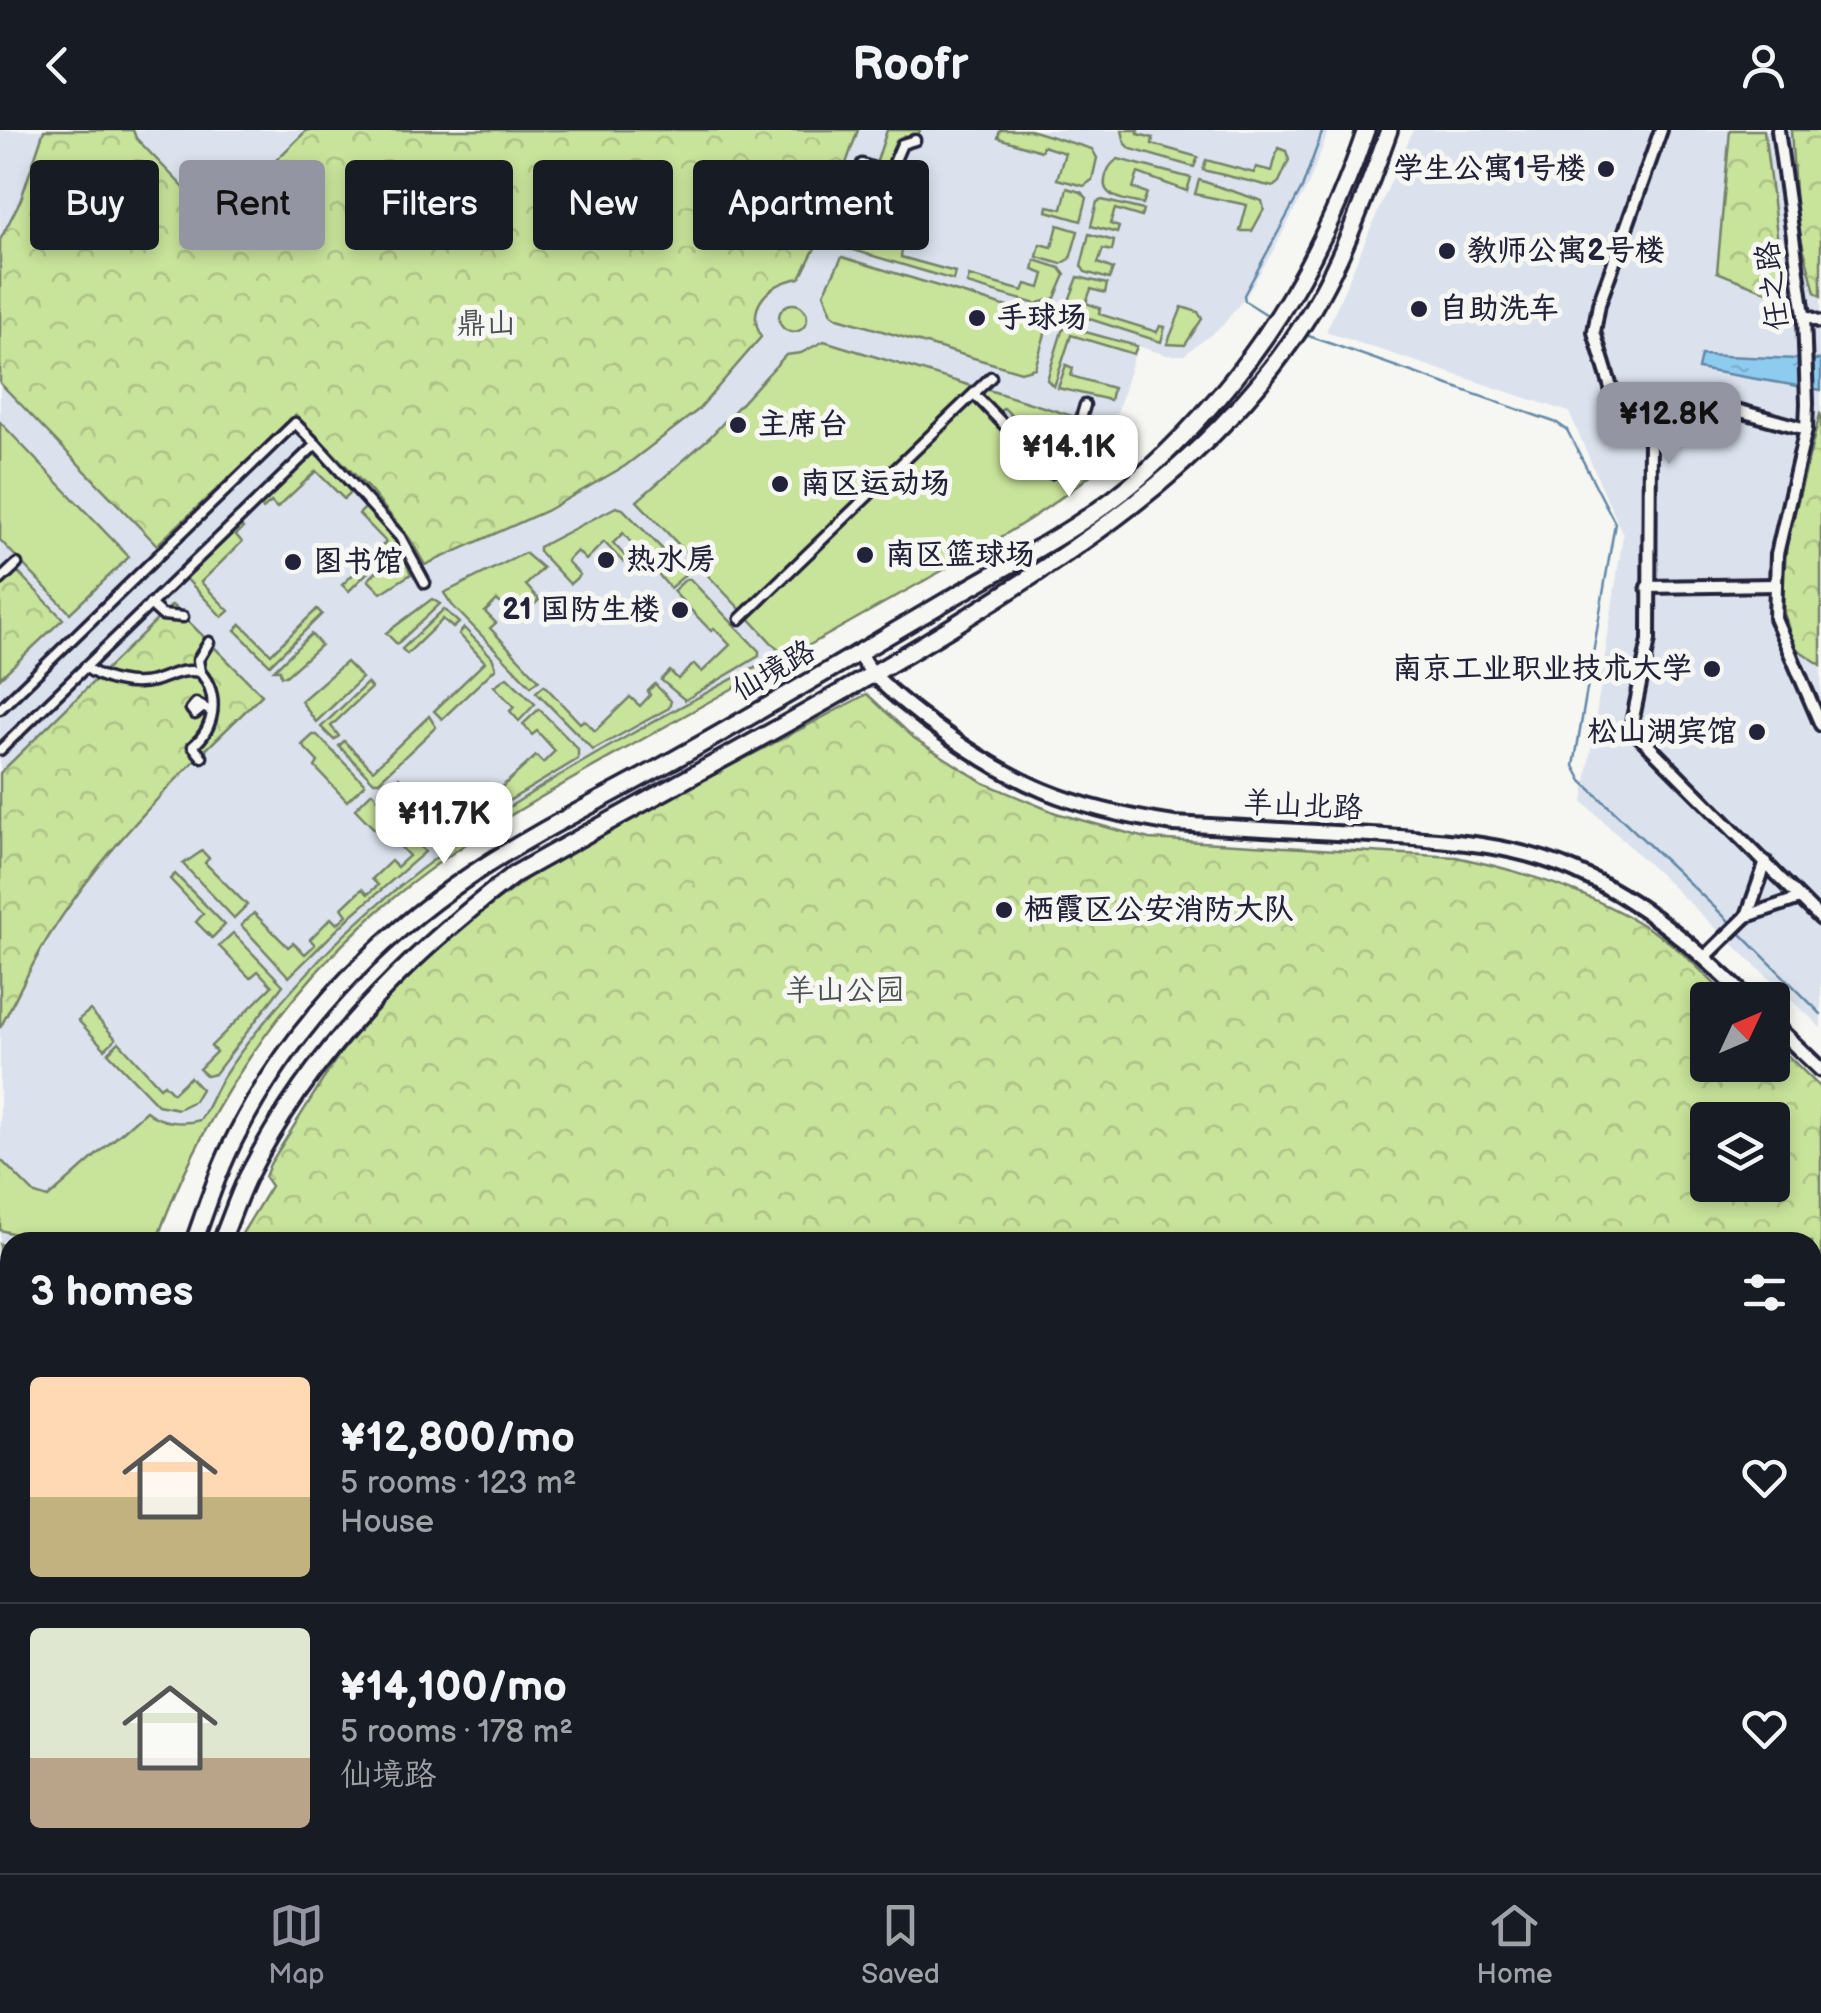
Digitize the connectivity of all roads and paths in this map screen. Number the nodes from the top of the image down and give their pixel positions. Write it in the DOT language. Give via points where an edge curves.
graph roads {
  1 [pos="1366,130"];
  2 [pos="1389,130"];
  3 [pos="1661,130"];
  4 [pos="1778,130"];
  5 [pos="915,140"];
  6 [pos="896,160"];
  7 [pos="1804,315"];
  8 [pos="1821,322"];
  9 [pos="991,377"];
  10 [pos="974,394"];
  11 [pos="1085,406"];
  12 [pos="1620,417"];
  13 [pos="1806,429"];
  14 [pos="316,444"];
  15 [pos="1073,457"];
  16 [pos="1102,464"];
  17 [pos="17,564"];
  18 [pos="0,580"];
  19 [pos="425,583"];
  20 [pos="1776,585"];
  21 [pos="1648,588"];
  22 [pos="150,604"];
  23 [pos="184,617"];
  24 [pos="740,619"];
  25 [pos="209,642"];
  26 [pos="858,653"];
  27 [pos="85,668"];
  28 [pos="200,672"];
  29 [pos="872,676"];
  30 [pos="0,708"];
  31 [pos="200,709"];
  32 [pos="212,712"];
  33 [pos="1821,724"];
  34 [pos="0,750"];
  35 [pos="202,758"];
  36 [pos="1766,862"];
  37 [pos="1800,898"];
  38 [pos="1747,916"];
  39 [pos="1821,919"];
  40 [pos="1706,957"];
  41 [pos="1731,982"];
  42 [pos="1790,1040"];
  43 [pos="1821,1070"];
  44 [pos="198,1232"];
  45 [pos="225,1232"];
  1 -- 26 [label="main road, 仙境路" via="1325,235 1287,305 1193,425 1129,486 1064,532"];
  2 -- 29 [label="main road, 仙境路" via="1342,253 1308,316 1202,444 1134,508"];
  3 -- 12 [label="street" via="1594,332"];
  4 -- 7 [label="street, 任之路"];
  5 -- 6 [label="street" via="902,144"];
  7 -- 8 [label="street"];
  7 -- 13 [label="street, 任之路"];
  9 -- 10 [label="street"];
  10 -- 15 [label="street" via="1051,474"];
  10 -- 24 [label="street"];
  11 -- 15 [label="street"];
  12 -- 13 [label="street" via="1729,408"];
  12 -- 21 [label="street" via="1650,432"];
  13 -- 20 [label="street, 任之路"];
  14 -- 19 [label="street" via="400,537"];
  14 -- 22 [label="street"];
  14 -- 30 [label="street" via="295,423"];
  15 -- 16 [label="street"];
  17 -- 18 [label="street"];
  20 -- 21 [label="street"];
  20 -- 33 [label="street, 任之路" via="1775,618"];
  21 -- 36 [label="street" via="1649,640 1631,728"];
  22 -- 23 [label="street" via="162,615"];
  22 -- 27 [label="street"];
  25 -- 28 [label="street" via="198,660"];
  26 -- 29 [label="street, 羊山北路"];
  26 -- 44 [label="main road, 仙境路" via="509,851 423,910 320,1010 273,1073 236,1135"];
  27 -- 28 [label="street" via="108,680 146,683 174,672"];
  27 -- 34 [label="street"];
  28 -- 32 [label="street"];
  29 -- 40 [label="street, 羊山北路" via="981,760 1074,804 1174,824 1478,842 1572,870 1644,908"];
  29 -- 45 [label="main road, 仙境路" via="515,874 445,931 329,1048 246,1180"];
  31 -- 32 [label="street"];
  32 -- 35 [label="street" via="193,746"];
  36 -- 37 [label="street"];
  36 -- 38 [label="street"];
  37 -- 38 [label="street"];
  37 -- 39 [label="street"];
  38 -- 40 [label="street"];
  40 -- 41 [label="street, 羊山北路"];
  42 -- 43 [label="street"];
}
